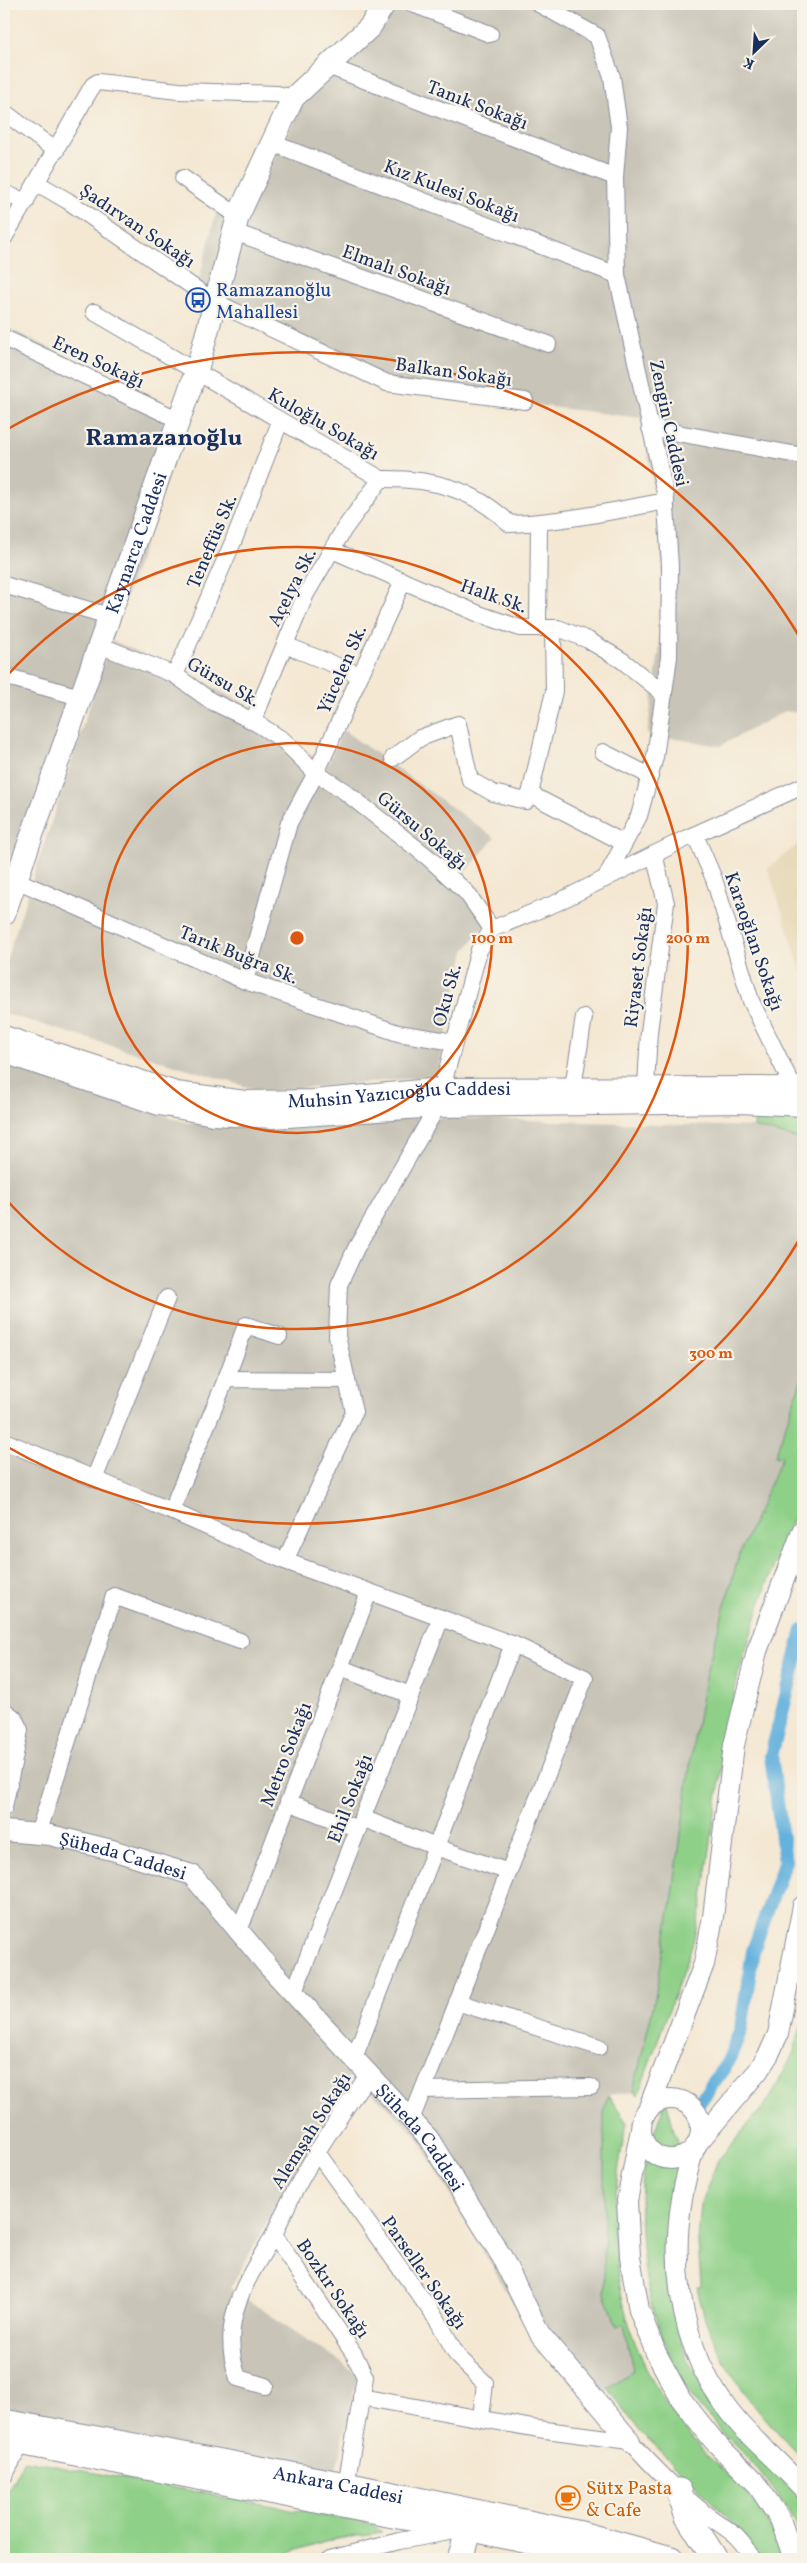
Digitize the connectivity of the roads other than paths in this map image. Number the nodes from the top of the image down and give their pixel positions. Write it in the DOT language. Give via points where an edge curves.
graph roads {
  1 [pos="384,4"];
  2 [pos="413,4"];
  3 [pos="539,4"];
  4 [pos="490,34"];
  5 [pos="328,66"];
  6 [pos="293,98"];
  7 [pos="4,112"];
  8 [pos="272,143"];
  9 [pos="56,151"];
  10 [pos="615,177"];
  11 [pos="183,178"];
  12 [pos="37,184"];
  13 [pos="4,193"];
  14 [pos="26,202"];
  15 [pos="236,224"];
  16 [pos="4,238"];
  17 [pos="617,275"];
  18 [pos="215,302"];
  19 [pos="94,312"];
  20 [pos="4,338"];
  21 [pos="548,344"];
  22 [pos="196,372"];
  23 [pos="525,401"];
  24 [pos="179,420"];
  25 [pos="280,422"];
  26 [pos="650,428"];
  27 [pos="803,456"];
  28 [pos="380,479"];
  29 [pos="666,501"];
  30 [pos="539,523"];
  31 [pos="332,550"];
  32 [pos="403,581"];
  33 [pos="4,585"];
  34 [pos="109,616"];
  35 [pos="545,628"];
  36 [pos="284,644"];
  37 [pos="99,645"];
  38 [pos="175,675"];
  39 [pos="360,675"];
  40 [pos="4,676"];
  41 [pos="664,694"];
  42 [pos="80,697"];
  43 [pos="253,720"];
  44 [pos="603,752"];
  45 [pos="393,758"];
  46 [pos="316,773"];
  47 [pos="650,776"];
  48 [pos="803,786"];
  49 [pos="530,794"];
  50 [pos="694,835"];
  51 [pos="624,842"];
  52 [pos="654,854"];
  53 [pos="604,879"];
  54 [pos="16,880"];
  55 [pos="4,914"];
  56 [pos="492,929"];
  57 [pos="245,981"];
  58 [pos="584,1017"];
  59 [pos="4,1036"];
  60 [pos="454,1042"];
  61 [pos="4,1053"];
  62 [pos="646,1086"];
  63 [pos="573,1087"];
  64 [pos="798,1087"];
  65 [pos="439,1098"];
  66 [pos="803,1106"];
  67 [pos="167,1298"];
  68 [pos="279,1336"];
  69 [pos="226,1379"];
  70 [pos="347,1380"];
  71 [pos="4,1441"];
  72 [pos="95,1477"];
  73 [pos="170,1511"];
  74 [pos="803,1528"];
  75 [pos="285,1561"];
  76 [pos="369,1592"];
  77 [pos="441,1618"];
  78 [pos="240,1641"];
  79 [pos="513,1644"];
  80 [pos="341,1668"];
  81 [pos="410,1695"];
  82 [pos="4,1710"];
  83 [pos="288,1802"];
  84 [pos="4,1808"];
  85 [pos="360,1824"];
  86 [pos="4,1831"];
  87 [pos="38,1834"];
  88 [pos="436,1847"];
  89 [pos="509,1872"];
  90 [pos="803,1906"];
  91 [pos="239,1931"];
  92 [pos="294,1992"];
  93 [pos="457,2002"];
  94 [pos="599,2047"];
  95 [pos="354,2058"];
  96 [pos="369,2074"];
  97 [pos="591,2087"];
  98 [pos="423,2090"];
  99 [pos="411,2120"];
  100 [pos="644,2120"];
  101 [pos="696,2145"];
  102 [pos="316,2152"];
  103 [pos="274,2235"];
  104 [pos="265,2386"];
  105 [pos="361,2397"];
  106 [pos="481,2418"];
  107 [pos="4,2422"];
  108 [pos="13,2441"];
  109 [pos="630,2441"];
  110 [pos="4,2476"];
  111 [pos="346,2485"];
  112 [pos="803,2488"];
  113 [pos="679,2491"];
  114 [pos="398,2516"];
  115 [pos="479,2524"];
  116 [pos="398,2541"];
  117 [pos="338,2558"];
  118 [pos="460,2559"];
  119 [pos="476,2559"];
  120 [pos="610,2559"];
  121 [pos="671,2559"];
  122 [pos="715,2559"];
  123 [pos="752,2559"];
  124 [pos="794,2559"];
  1 -- 5 [label="main road, Kaynarca Caddesi" via="370,27"];
  2 -- 4 [label="street"];
  3 -- 10 [label="street, Zengin Caddesi" via="597,36 612,77 619,127"];
  5 -- 6 [label="main road, Kaynarca Caddesi"];
  5 -- 10 [label="street, Tanık Sokağı"];
  6 -- 8 [label="main road, Kaynarca Caddesi"];
  6 -- 9 [label="street" via="277,94 179,91 98,82"];
  7 -- 9 [label="street"];
  8 -- 15 [label="main road, Kaynarca Caddesi"];
  8 -- 17 [label="street, Kız Kulesi Sokağı"];
  9 -- 12 [label="street"];
  10 -- 17 [label="street, Zengin Caddesi"];
  11 -- 15 [label="street, Elmalı Sokağı"];
  12 -- 14 [label="street"];
  12 -- 18 [label="street, Şadırvan Sokağı" via="68,201"];
  13 -- 14 [label="street"];
  14 -- 16 [label="street"];
  15 -- 18 [label="main road, Kaynarca Caddesi"];
  15 -- 21 [label="street, Elmalı Sokağı"];
  17 -- 26 [label="street, Zengin Caddesi"];
  18 -- 22 [label="main road, Kaynarca Caddesi"];
  18 -- 23 [label="street, Balkan Sokağı" via="387,383"];
  19 -- 22 [label="street, Kuloğlu Sokağı"];
  20 -- 24 [label="street, Eren Sokağı"];
  22 -- 24 [label="main road, Kaynarca Caddesi"];
  22 -- 25 [label="street, Kuloğlu Sokağı"];
  24 -- 34 [label="main road, Kaynarca Caddesi"];
  25 -- 28 [label="street, Kuloğlu Sokağı"];
  25 -- 38 [label="street, Teneffüs Sk." via="233,542"];
  26 -- 27 [label="street"];
  26 -- 29 [label="street, Zengin Caddesi"];
  28 -- 30 [label="street, Kuloğlu Sokağı" via="410,478 452,488 480,499 510,524"];
  28 -- 31 [label="street, Açelya Sk."];
  29 -- 30 [label="street, Kuloğlu Sokağı"];
  29 -- 41 [label="street, Zengin Caddesi" via="670,602 669,657"];
  30 -- 35 [label="street"];
  31 -- 32 [label="street, Halk Sk."];
  31 -- 36 [label="street, Açelya Sk." via="306,594"];
  32 -- 35 [label="street, Halk Sk." via="520,628"];
  32 -- 39 [label="street, Yücelen Sk."];
  33 -- 34 [label="street"];
  34 -- 37 [label="main road, Kaynarca Caddesi"];
  35 -- 41 [label="street, Halk Sk." via="588,640 623,661"];
  35 -- 49 [label="street" via="554,691"];
  36 -- 39 [label="street"];
  36 -- 43 [label="street, Açelya Sk."];
  37 -- 38 [label="street, Gürsu Sk."];
  37 -- 42 [label="main road, Kaynarca Caddesi"];
  38 -- 43 [label="street, Gürsu Sk." via="211,701"];
  39 -- 46 [label="street, Yücelen Sk."];
  40 -- 42 [label="street"];
  41 -- 47 [label="street, Zengin Caddesi"];
  42 -- 54 [label="main road, Kaynarca Caddesi"];
  43 -- 46 [label="street, Gürsu Sk." via="283,740"];
  44 -- 47 [label="street"];
  45 -- 49 [label="street" via="420,738 458,724 470,780 493,793 526,801"];
  46 -- 56 [label="street, Gürsu Sokağı" via="430,859 467,893"];
  46 -- 57 [label="street, Yücelen Sk." via="289,823"];
  47 -- 51 [label="street, Zengin Caddesi" via="639,816"];
  48 -- 50 [label="street"];
  49 -- 51 [label="street"];
  50 -- 52 [label="street"];
  50 -- 64 [label="street, Karaoğlan Sokağı" via="714,879 751,1001"];
  51 -- 53 [label="street, Zengin Caddesi"];
  52 -- 53 [label="street"];
  52 -- 62 [label="street, Riyaset Sokağı" via="666,903 649,1032"];
  53 -- 56 [label="street"];
  54 -- 55 [label="main road, Kaynarca Caddesi"];
  54 -- 57 [label="street, Tarık Buğra Sk."];
  56 -- 60 [label="street, Oku Sk." via="479,950"];
  57 -- 60 [label="street, Tarık Buğra Sk." via="398,1033"];
  58 -- 63 [label="street"];
  59 -- 65 [label="street, Muhsin Yazıcıoğlu Caddesi" via="176,1092 246,1101"];
  60 -- 65 [label="street, Oku Sk."];
  61 -- 65 [label="street, Muhsin Yazıcıoğlu Caddesi" via="159,1105 213,1115 273,1118"];
  62 -- 63 [label="street, Muhsin Yazıcıoğlu Caddesi"];
  62 -- 64 [label="street, Muhsin Yazıcıoğlu Caddesi"];
  63 -- 65 [label="street, Muhsin Yazıcıoğlu Caddesi"];
  65 -- 66 [label="street, Muhsin Yazıcıoğlu Caddesi"];
  65 -- 70 [label="street, Oku Sk." via="339,1285 337,1336"];
  67 -- 72 [label="street"];
  68 -- 69 [label="street" via="246,1324"];
  69 -- 70 [label="street"];
  69 -- 73 [label="street"];
  70 -- 75 [label="street, Oku Sk." via="354,1412"];
  71 -- 72 [label="street"];
  72 -- 73 [label="street"];
  73 -- 75 [label="street"];
  74 -- 100 [label="street" via="757,1651 734,1745 713,1917 704,1964"];
  75 -- 76 [label="street"];
  76 -- 77 [label="street"];
  76 -- 80 [label="street, Metro Sokağı"];
  77 -- 79 [label="street"];
  77 -- 81 [label="street, Ehil Sokağı"];
  78 -- 87 [label="street" via="114,1596"];
  79 -- 88 [label="street"];
  79 -- 89 [label="street" via="585,1678"];
  80 -- 81 [label="street"];
  80 -- 83 [label="street, Metro Sokağı"];
  81 -- 85 [label="street, Ehil Sokağı"];
  82 -- 84 [label="street" via="14,1718 20,1730"];
  83 -- 85 [label="street"];
  83 -- 91 [label="street, Metro Sokağı"];
  85 -- 88 [label="street"];
  85 -- 92 [label="street, Ehil Sokağı"];
  86 -- 87 [label="street, Şüheda Caddesi"];
  87 -- 91 [label="street, Şüheda Caddesi" via="112,1850 192,1875"];
  88 -- 89 [label="street"];
  88 -- 95 [label="street"];
  89 -- 93 [label="street"];
  90 -- 101 [label="street" via="778,2034 758,2071"];
  91 -- 92 [label="street, Şüheda Caddesi"];
  92 -- 95 [label="street, Şüheda Caddesi"];
  93 -- 94 [label="street"];
  93 -- 98 [label="street"];
  95 -- 96 [label="street, Şüheda Caddesi"];
  96 -- 99 [label="street, Şüheda Caddesi"];
  96 -- 102 [label="street, Alemşah Sokağı"];
  97 -- 98 [label="street"];
  98 -- 99 [label="street"];
  99 -- 109 [label="street, Şüheda Caddesi" via="429,2139 502,2256 540,2334"];
  100 -- 101 [label="street" via="648,2148 660,2157 676,2159 686,2156"];
  100 -- 101 [label="street" via="664,2100 673,2099 691,2106 700,2122"];
  100 -- 124 [label="street" via="627,2200 630,2257 639,2310 656,2353 681,2399 714,2441 756,2483 780,2519"];
  101 -- 112 [label="street" via="684,2180 677,2253 683,2316 702,2371 740,2425"];
  102 -- 103 [label="street, Alemşah Sokağı"];
  102 -- 106 [label="street, Parseller Sokağı" via="438,2321 458,2357 485,2383"];
  103 -- 104 [label="street, Bozkır Sokağı" via="239,2293 230,2334 232,2360 238,2378"];
  103 -- 105 [label="street, Bozkır Sokağı" via="354,2354 365,2377"];
  105 -- 106 [label="street"];
  105 -- 111 [label="street, Bozkır Sokağı"];
  106 -- 109 [label="street"];
  107 -- 111 [label="main road, Ankara Caddesi"];
  108 -- 110 [label="street"];
  108 -- 114 [label="main road, Ankara Caddesi"];
  109 -- 113 [label="street, Şüheda Caddesi"];
  111 -- 115 [label="main road, Ankara Caddesi"];
  113 -- 122 [label="main road" via="687,2515"];
  113 -- 123 [label="street, Şüheda Caddesi" via="734,2533"];
  114 -- 115 [label="main road, Ankara Caddesi"];
  114 -- 116 [label="street" via="407,2529"];
  115 -- 116 [label="street"];
  115 -- 118 [label="main road"];
  115 -- 119 [label="main road"];
  115 -- 120 [label="main road, Ankara Caddesi"];
  115 -- 121 [label="main road, Ankara Caddesi" via="581,2534"];
  116 -- 117 [label="street"];
}
